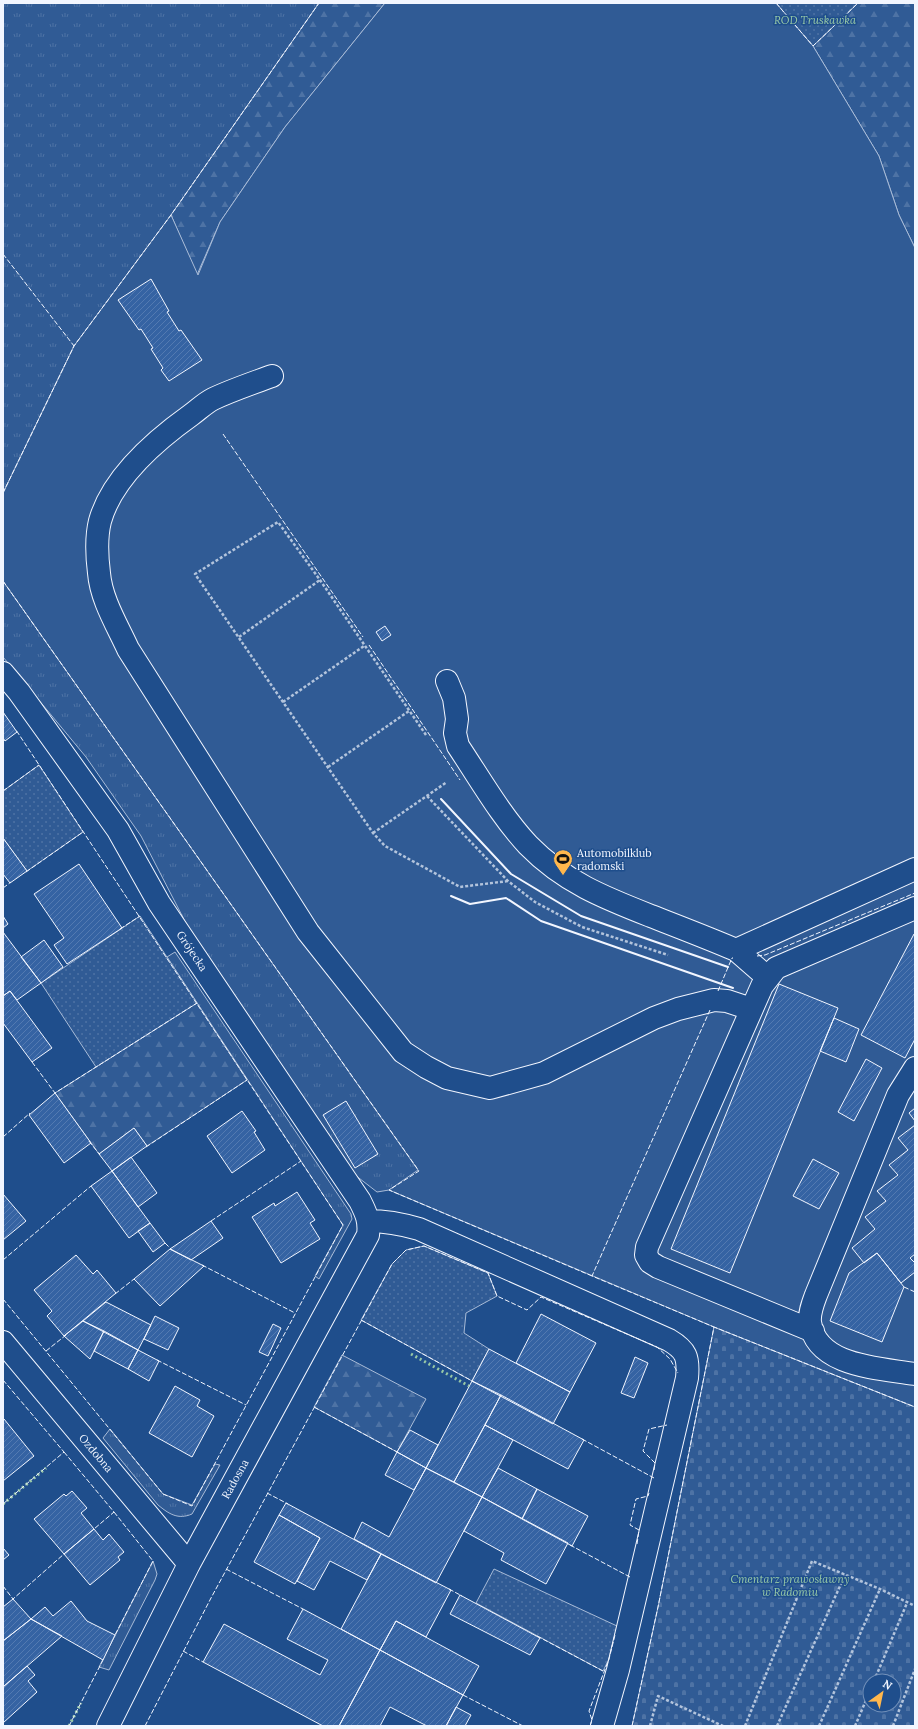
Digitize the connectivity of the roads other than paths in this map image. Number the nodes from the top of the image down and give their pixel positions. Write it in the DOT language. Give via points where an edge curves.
graph roads {
  1 [pos="272,376"];
  2 [pos="3,673"];
  3 [pos="447,681"];
  4 [pos="915,868"];
  5 [pos="915,908"];
  6 [pos="736,950"];
  7 [pos="767,977"];
  8 [pos="751,1009"];
  9 [pos="915,1068"];
  10 [pos="368,1228"];
  11 [pos="813,1331"];
  12 [pos="3,1342"];
  13 [pos="915,1374"];
  14 [pos="189,1564"];
  15 [pos="108,1726"];
  16 [pos="602,1726"];
  1 -- 8 [label="street" via="213,399 157,441 136,461 112,494 100,522 99,574 106,601 128,649 308,932 403,1052 447,1078 490,1088 544,1073 654,1018 678,1009 714,1000 727,1001"];
  2 -- 10 [label="street, Grójecka" via="118,830 159,903 360,1201 367,1214"];
  3 -- 6 [label="street" via="454,698 458,746 528,845 570,879 596,894"];
  4 -- 6 [label="street"];
  5 -- 7 [label="street" via="776,968"];
  6 -- 7 [label="street"];
  7 -- 8 [label="street"];
  8 -- 11 [label="street" via="646,1255 650,1262 658,1267"];
  9 -- 11 [label="street" via="898,1095 816,1295 811,1309 810,1321"];
  10 -- 14 [label="street, Radosna"];
  10 -- 16 [label="street" via="381,1221 419,1229 669,1340 680,1346 686,1355 687,1378 618,1670"];
  11 -- 13 [label="street" via="822,1346 833,1355 852,1363"];
  12 -- 14 [label="street, Ozdobna"];
  14 -- 15 [label="street, Radosna"];
}
